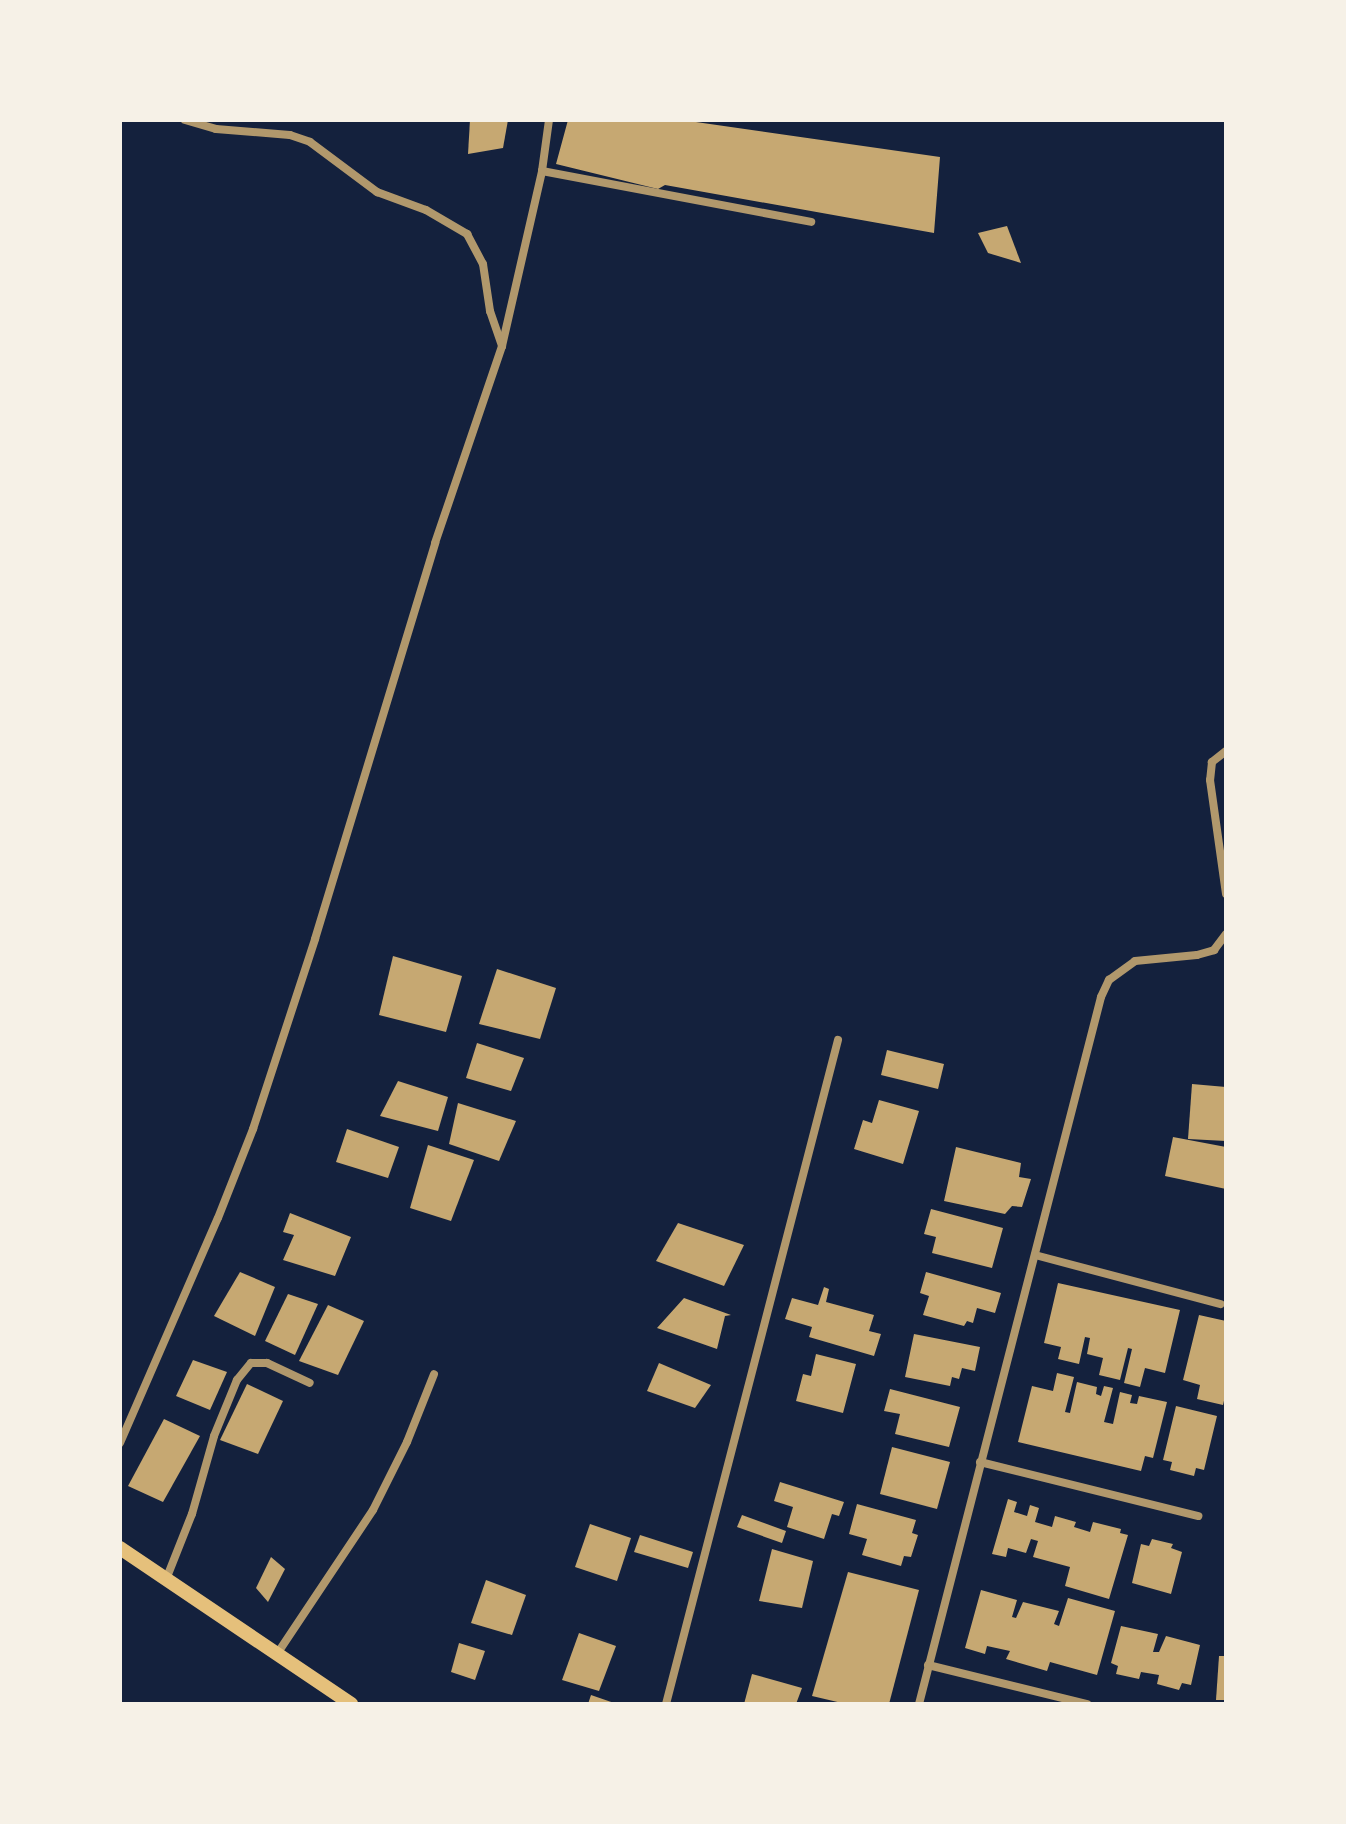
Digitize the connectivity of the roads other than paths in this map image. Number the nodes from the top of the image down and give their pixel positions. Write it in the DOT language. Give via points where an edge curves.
graph roads {
  1 [pos="185,120"];
  2 [pos="549,120"];
  3 [pos="542,171"];
  4 [pos="811,222"];
  5 [pos="502,346"];
  6 [pos="1226,751"];
  7 [pos="1226,894"];
  8 [pos="1226,934"];
  9 [pos="838,1040"];
  10 [pos="1035,1255"];
  11 [pos="1221,1304"];
  12 [pos="434,1374"];
  13 [pos="310,1383"];
  14 [pos="120,1443"];
  15 [pos="980,1462"];
  16 [pos="1198,1516"];
  17 [pos="120,1548"];
  18 [pos="167,1577"];
  19 [pos="277,1654"];
  20 [pos="928,1665"];
  21 [pos="351,1704"];
  22 [pos="666,1704"];
  23 [pos="919,1704"];
  24 [pos="1087,1704"];
  1 -- 5 [label="street" via="310,142 377,192 426,210 467,234 483,264"];
  2 -- 3 [label="street"];
  3 -- 4 [label="street"];
  3 -- 5 [label="street"];
  5 -- 14 [label="street" via="435,543 253,1129"];
  6 -- 7 [label="street" via="1212,762 1210,780"];
  8 -- 10 [label="street" via="1214,950 1135,961 1109,980 1086,1050"];
  9 -- 22 [label="street"];
  10 -- 11 [label="street"];
  10 -- 15 [label="street"];
  12 -- 19 [label="street" via="373,1510"];
  13 -- 18 [label="street" via="267,1363 251,1363 237,1380"];
  15 -- 16 [label="street"];
  15 -- 20 [label="street"];
  17 -- 18 [label="main road"];
  18 -- 19 [label="main road"];
  19 -- 21 [label="main road"];
  20 -- 23 [label="street"];
  20 -- 24 [label="street"];
}
